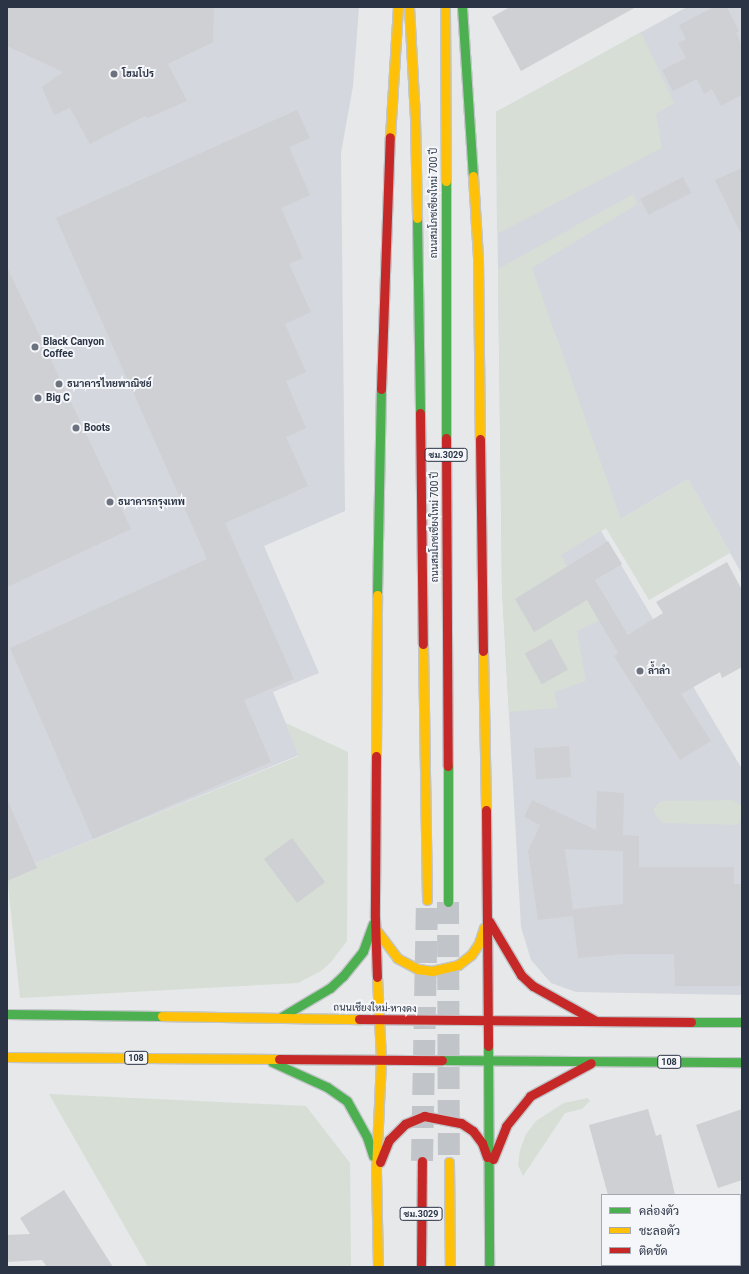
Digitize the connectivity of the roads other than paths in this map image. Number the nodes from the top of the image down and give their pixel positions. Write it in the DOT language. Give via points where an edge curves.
graph roads {
  1 [pos="398,7"];
  2 [pos="409,7"];
  3 [pos="445,7"];
  4 [pos="462,7"];
  5 [pos="427,900"];
  6 [pos="448,902"];
  7 [pos="375,918"];
  8 [pos="488,918"];
  9 [pos="376,929"];
  10 [pos="7,1014"];
  11 [pos="280,1018"];
  12 [pos="380,1019"];
  13 [pos="486,1021"];
  14 [pos="597,1022"];
  15 [pos="742,1022"];
  16 [pos="7,1057"];
  17 [pos="265,1058"];
  18 [pos="381,1060"];
  19 [pos="487,1060"];
  20 [pos="596,1060"];
  21 [pos="742,1062"];
  22 [pos="488,1159"];
  23 [pos="422,1161"];
  24 [pos="448,1162"];
  25 [pos="376,1171"];
  26 [pos="488,1179"];
  27 [pos="378,1267"];
  28 [pos="421,1267"];
  29 [pos="450,1267"];
  30 [pos="489,1267"];
  1 -- 7 [label="main road" via="391,105 377,514"];
  2 -- 5 [label="main road, ถนนสมโภชเชียงใหม่ 700 ปี / ชม.3029" via="415,119"];
  3 -- 6 [label="main road, ถนนสมโภชเชียงใหม่ 700 ปี / ชม.3029"];
  4 -- 8 [label="main road" via="478,258"];
  7 -- 9 [label="main road"];
  7 -- 11 [label="main road" via="363,950 343,976 330,988"];
  8 -- 9 [label="main road" via="479,944 471,955 446,970 432,971 406,964 390,952"];
  8 -- 13 [label="main road"];
  8 -- 14 [label="main road" via="521,975 533,986"];
  9 -- 12 [label="main road"];
  10 -- 11 [label="main road, ถนนเชียงใหม่-หางดง"];
  11 -- 12 [label="main road, ถนนเชียงใหม่-หางดง"];
  12 -- 13 [label="main road, ถนนเชียงใหม่-หางดง"];
  12 -- 18 [label="main road"];
  13 -- 14 [label="main road, ถนนเชียงใหม่-หางดง"];
  13 -- 19 [label="main road"];
  14 -- 15 [label="main road, ถนนเชียงใหม่-หางดง"];
  16 -- 17 [label="main road, 108"];
  17 -- 18 [label="main road, 108"];
  17 -- 25 [label="main road" via="327,1087 347,1101 367,1137"];
  18 -- 19 [label="main road, 108"];
  18 -- 25 [label="main road"];
  19 -- 20 [label="main road, 108"];
  19 -- 22 [label="main road"];
  20 -- 21 [label="main road, 108"];
  20 -- 26 [label="main road" via="530,1096 506,1126 498,1143"];
  22 -- 25 [label="main road" via="482,1143 473,1131 461,1123 424,1116 405,1124 389,1140"];
  22 -- 26 [label="main road"];
  23 -- 28 [label="main road, ชม.3029"];
  24 -- 29 [label="main road, ชม.3029"];
  25 -- 27 [label="main road"];
  26 -- 30 [label="main road"];
}
